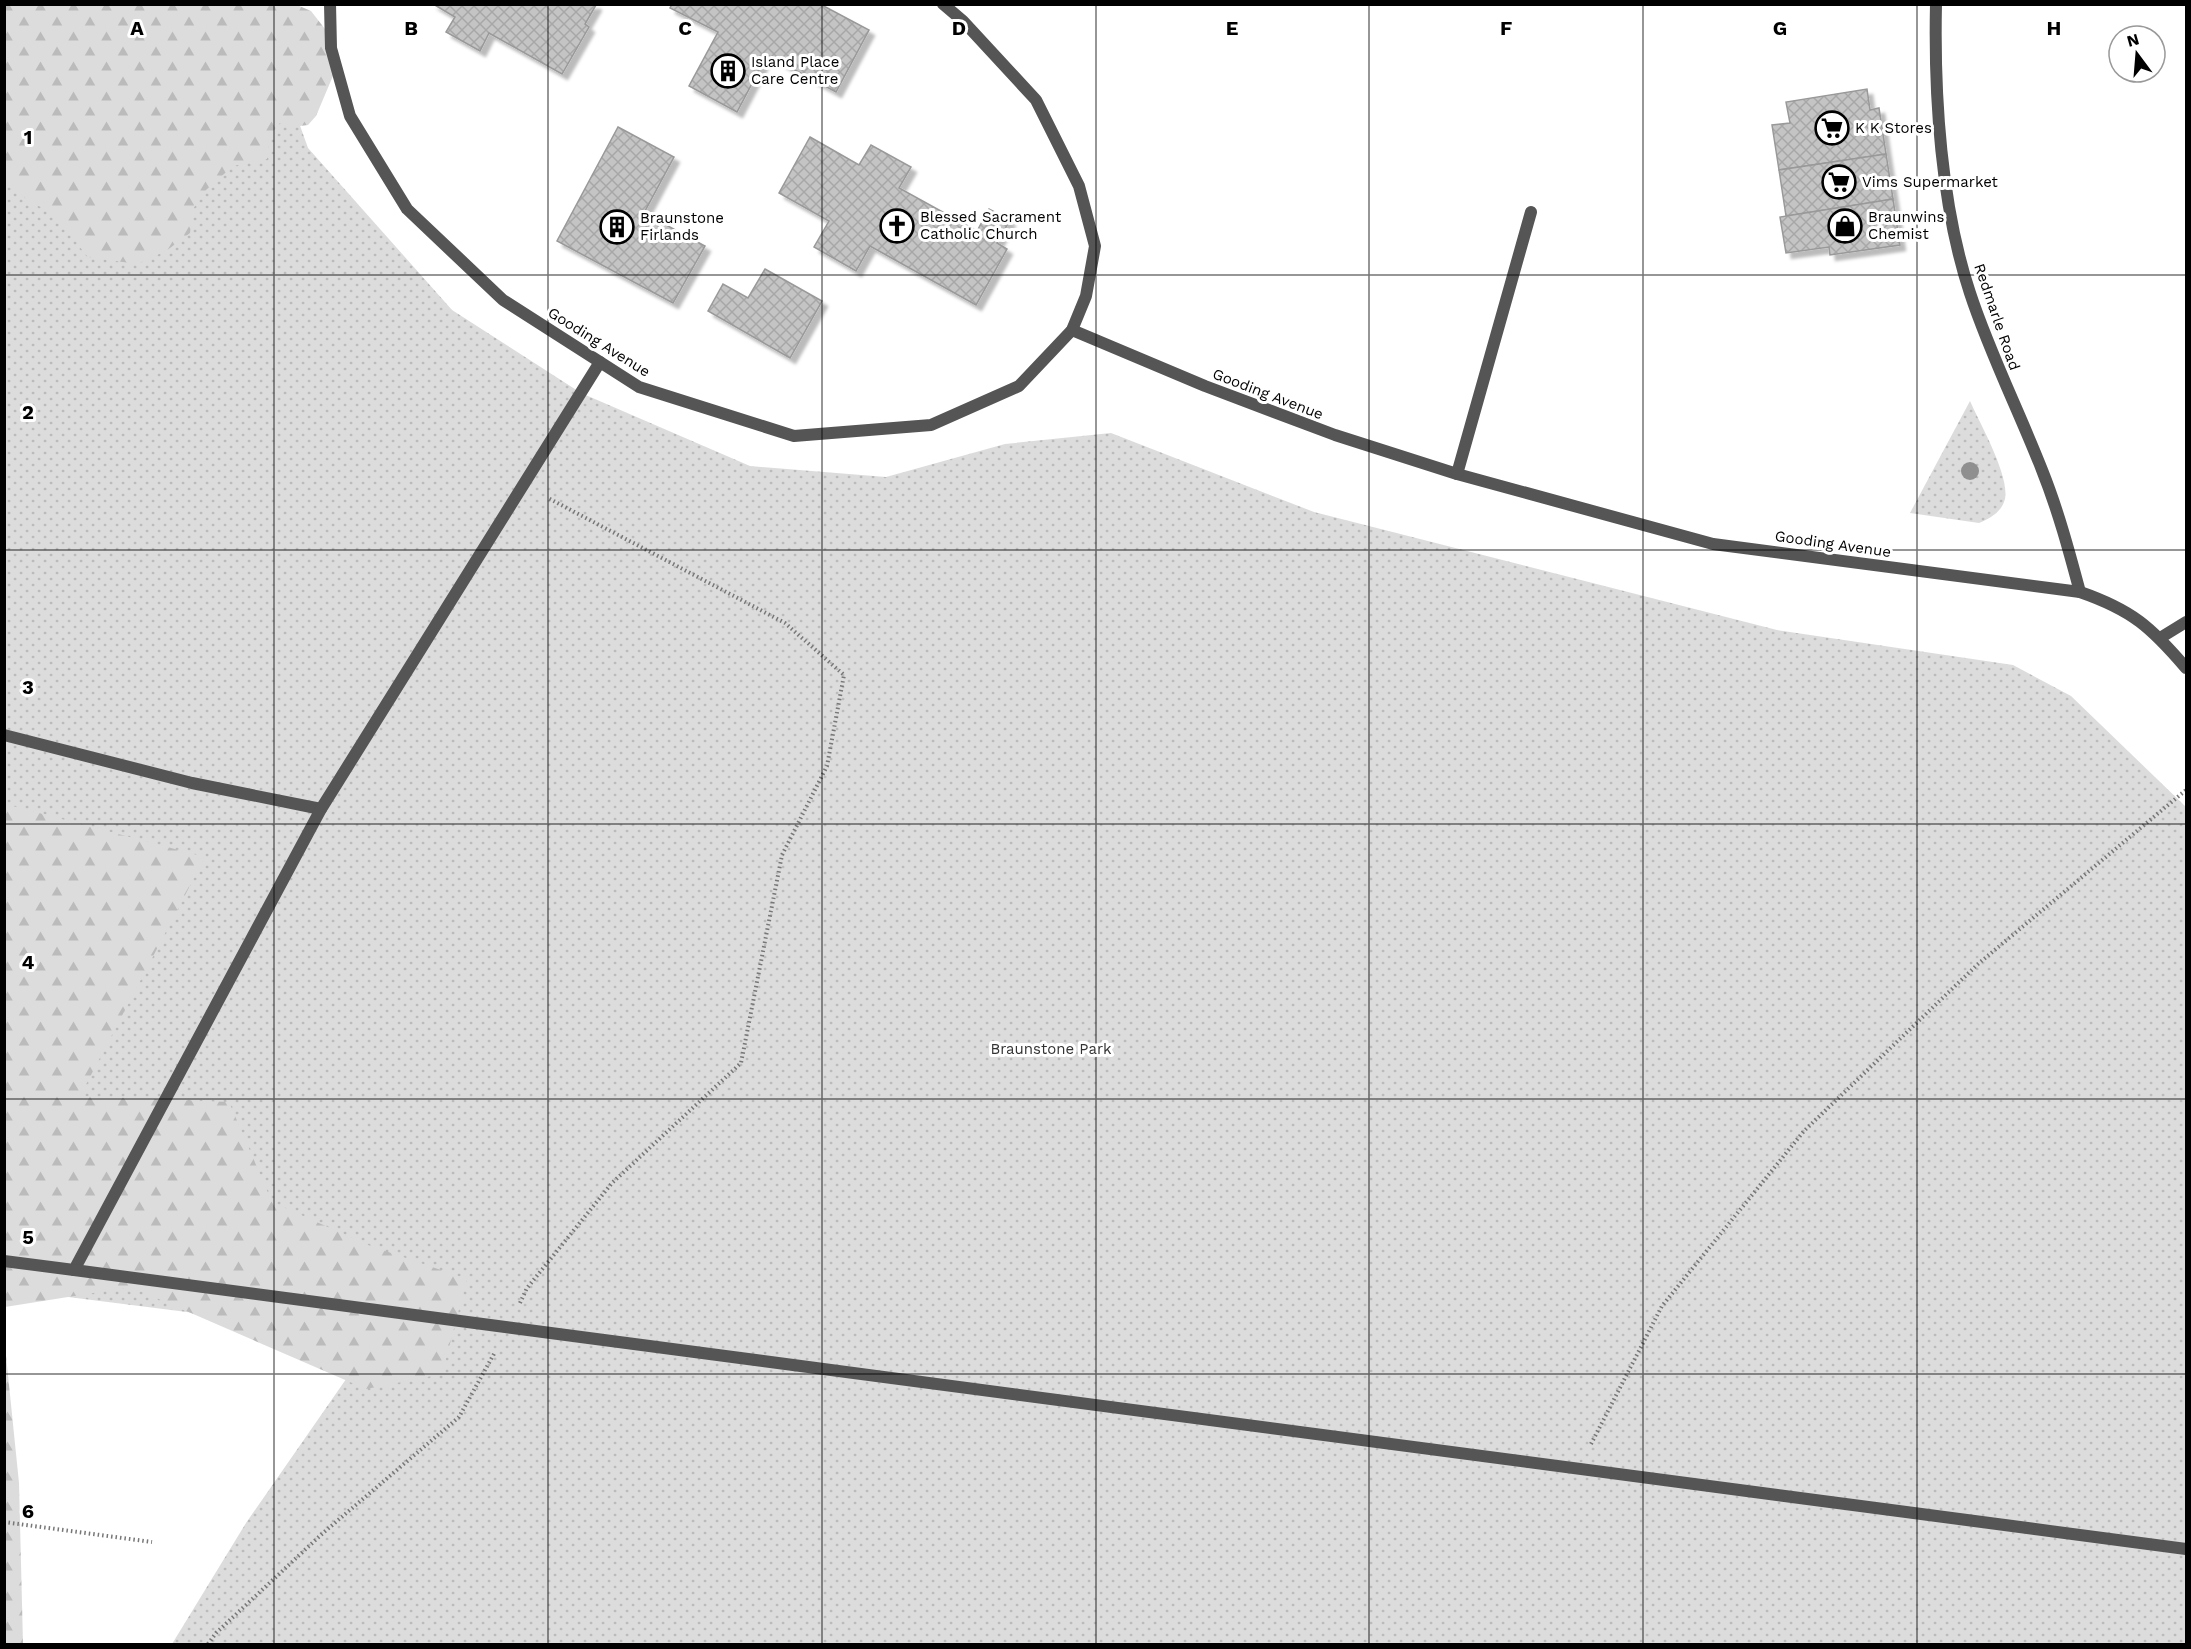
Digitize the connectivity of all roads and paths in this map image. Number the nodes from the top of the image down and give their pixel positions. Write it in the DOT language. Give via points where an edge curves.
graph roads {
  1 [pos="330,4"];
  2 [pos="943,4"];
  3 [pos="1936,4"];
  4 [pos="1531,212"];
  5 [pos="1072,330"];
  6 [pos="600,362"];
  7 [pos="1458,474"];
  8 [pos="522,485"];
  9 [pos="2080,592"];
  10 [pos="2187,622"];
  11 [pos="2160,638"];
  12 [pos="2187,668"];
  13 [pos="4,735"];
  14 [pos="2187,790"];
  15 [pos="321,809"];
  16 [pos="4,1261"];
  17 [pos="74,1270"];
  18 [pos="508,1328"];
  19 [pos="1578,1469"];
  20 [pos="4,1521"];
  21 [pos="152,1542"];
  22 [pos="2187,1549"];
  23 [pos="208,1644"];
  1 -- 6 [label="street, Gooding Avenue" via="331,48 350,116 407,209 503,300"];
  2 -- 5 [label="street, Gooding Avenue" via="1036,99 1079,186 1095,246 1086,296"];
  3 -- 9 [label="street, Redmarle Road" via="1937,100 1943,156 1966,280 1992,357 2042,470"];
  4 -- 7 [label="street"];
  5 -- 6 [label="street, Gooding Avenue" via="1019,386 931,425 794,436 639,387"];
  5 -- 7 [label="street, Gooding Avenue" via="1313,427"];
  6 -- 8 [label="street"];
  7 -- 9 [label="street, Gooding Avenue" via="1713,544"];
  8 -- 15 [label="street"];
  8 -- 18 [label="path" via="785,623 844,675 827,766 782,855 741,1063 612,1183 527,1288"];
  9 -- 11 [label="street, Gooding Avenue" via="2126,610"];
  10 -- 11 [label="street"];
  11 -- 12 [label="street, Gooding Avenue"];
  13 -- 15 [label="street" via="192,783"];
  14 -- 19 [label="path" via="1978,964 1804,1131 1662,1306"];
  15 -- 17 [label="street"];
  16 -- 17 [label="street"];
  17 -- 18 [label="street"];
  18 -- 19 [label="street"];
  18 -- 23 [label="path" via="459,1417 323,1533"];
  19 -- 22 [label="street"];
  20 -- 21 [label="path"];
}
